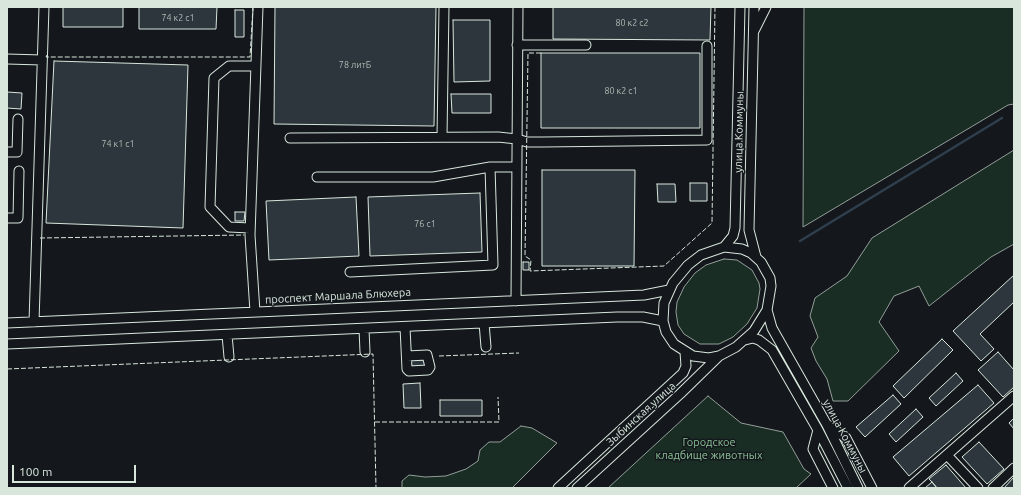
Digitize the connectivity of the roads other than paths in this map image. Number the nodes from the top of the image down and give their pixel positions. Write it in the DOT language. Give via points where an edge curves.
graph roads {
  1 [pos="44,7"];
  2 [pos="258,7"];
  3 [pos="444,7"];
  4 [pos="518,7"];
  5 [pos="740,7"];
  6 [pos="754,7"];
  7 [pos="766,7"];
  8 [pos="753,32"];
  9 [pos="517,45"];
  10 [pos="586,45"];
  11 [pos="707,46"];
  12 [pos="7,59"];
  13 [pos="42,60"];
  14 [pos="256,66"];
  15 [pos="18,119"];
  16 [pos="442,137"];
  17 [pos="290,138"];
  18 [pos="517,139"];
  19 [pos="7,152"];
  20 [pos="490,167"];
  21 [pos="516,167"];
  22 [pos="19,171"];
  23 [pos="317,177"];
  24 [pos="7,218"];
  25 [pos="250,228"];
  26 [pos="724,247"];
  27 [pos="756,257"];
  28 [pos="350,272"];
  29 [pos="669,290"];
  30 [pos="516,300"];
  31 [pos="767,310"];
  32 [pos="255,312"];
  33 [pos="663,321"];
  34 [pos="34,322"];
  35 [pos="7,323"];
  36 [pos="484,323"];
  37 [pos="405,327"];
  38 [pos="364,328"];
  39 [pos="227,335"];
  40 [pos="745,340"];
  41 [pos="7,344"];
  42 [pos="486,347"];
  43 [pos="365,352"];
  44 [pos="684,352"];
  45 [pos="407,356"];
  46 [pos="719,356"];
  47 [pos="228,357"];
  48 [pos="1014,396"];
  49 [pos="827,425"];
  50 [pos="818,430"];
  51 [pos="947,454"];
  52 [pos="1014,468"];
  53 [pos="558,488"];
  54 [pos="578,488"];
  55 [pos="833,488"];
  56 [pos="848,488"];
  57 [pos="858,488"];
  58 [pos="872,488"];
  59 [pos="909,488"];
  60 [pos="978,488"];
  61 [pos="993,488"];
  1 -- 13 [label="street"];
  2 -- 14 [label="street"];
  3 -- 16 [label="street"];
  4 -- 9 [label="street"];
  5 -- 26 [label="street, улица Коммуны" via="735,228 733,236"];
  6 -- 8 [label="street, улица Коммуны"];
  7 -- 8 [label="street"];
  8 -- 27 [label="street, улица Коммуны" via="749,230"];
  9 -- 10 [label="street"];
  9 -- 18 [label="street"];
  11 -- 18 [label="street" via="707,140 535,142"];
  12 -- 13 [label="street"];
  13 -- 34 [label="street"];
  14 -- 25 [label="street"];
  14 -- 25 [label="street" via="229,66 214,78 213,93 210,206 229,227"];
  15 -- 19 [label="street" via="17,152"];
  16 -- 17 [label="street"];
  16 -- 18 [label="street"];
  18 -- 21 [label="street"];
  20 -- 21 [label="street"];
  20 -- 23 [label="street" via="433,177"];
  20 -- 28 [label="street" via="493,265"];
  21 -- 30 [label="street"];
  22 -- 24 [label="street" via="18,218"];
  25 -- 32 [label="street"];
  26 -- 27 [label="street" via="742,249"];
  26 -- 29 [label="street" via="694,260 678,275"];
  27 -- 31 [label="street" via="770,278"];
  29 -- 30 [label="street, проспект Маршала Блюхера" via="644,295"];
  29 -- 33 [label="street" via="664,303"];
  30 -- 32 [label="street, проспект Маршала Блюхера"];
  31 -- 40 [label="street"];
  31 -- 49 [label="street, улица Коммуны" via="772,328"];
  32 -- 34 [label="street, проспект Маршала Блюхера"];
  33 -- 36 [label="street" via="643,317 617,317"];
  33 -- 44 [label="street" via="671,340"];
  34 -- 35 [label="street, проспект Маршала Блюхера"];
  36 -- 37 [label="street"];
  36 -- 42 [label="street"];
  37 -- 38 [label="street"];
  37 -- 45 [label="street"];
  38 -- 39 [label="street"];
  38 -- 43 [label="street"];
  39 -- 41 [label="street"];
  39 -- 47 [label="street"];
  40 -- 46 [label="street"];
  40 -- 50 [label="street, улица Коммуны" via="759,340 772,350"];
  44 -- 46 [label="street" via="698,357"];
  44 -- 53 [label="street, Зыбинская улица" via="686,366 683,373"];
  46 -- 54 [label="street, Зыбинская улица"];
  48 -- 51 [label="street"];
  49 -- 57 [label="street, улица Коммуны"];
  49 -- 58 [label="street" via="846,438"];
  50 -- 55 [label="street" via="813,449"];
  50 -- 56 [label="street, улица Коммуны"];
  51 -- 59 [label="street"];
  51 -- 60 [label="street"];
  52 -- 61 [label="street"];
}
